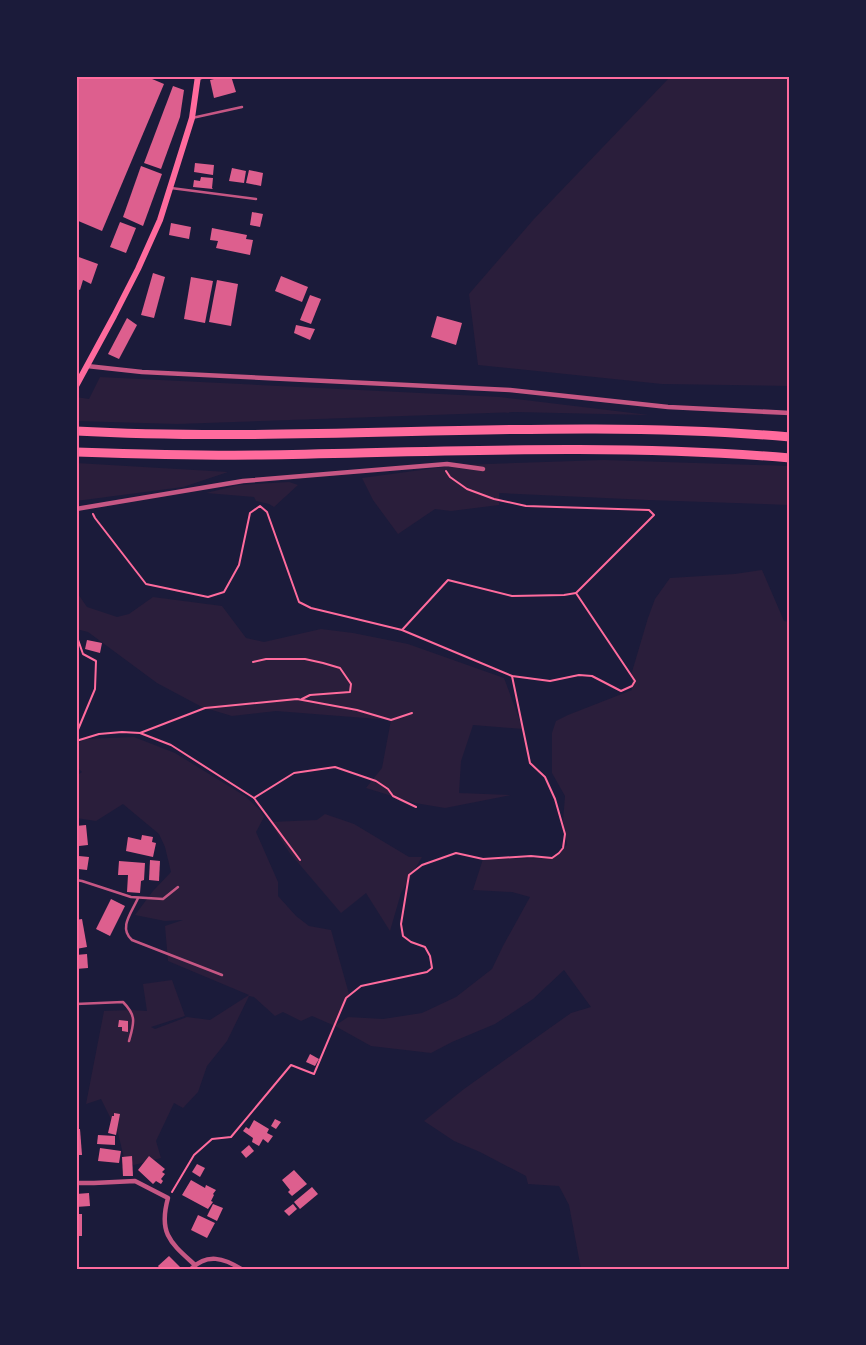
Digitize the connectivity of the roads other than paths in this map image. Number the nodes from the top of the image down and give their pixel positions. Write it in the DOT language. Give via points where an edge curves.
graph roads {
  1 [pos="190,76"];
  2 [pos="208,76"];
  3 [pos="198,78"];
  4 [pos="242,106"];
  5 [pos="192,118"];
  6 [pos="170,188"];
  7 [pos="256,200"];
  8 [pos="87,366"];
  9 [pos="76,386"];
  10 [pos="790,413"];
  11 [pos="76,431"];
  12 [pos="790,437"];
  13 [pos="76,452"];
  14 [pos="790,458"];
  15 [pos="483,469"];
  16 [pos="76,509"];
  17 [pos="76,880"];
  18 [pos="178,887"];
  19 [pos="138,898"];
  20 [pos="222,975"];
  21 [pos="76,1004"];
  22 [pos="129,1041"];
  23 [pos="76,1183"];
  24 [pos="193,1267"];
  25 [pos="241,1269"];
  1 -- 3 [label="lane"];
  2 -- 3 [label="lane"];
  3 -- 5 [label="main road"];
  4 -- 5 [label="lane"];
  5 -- 6 [label="main road"];
  6 -- 7 [label="lane"];
  6 -- 8 [label="main road" via="138,269"];
  8 -- 9 [label="main road"];
  8 -- 10 [label="street" via="142,372 510,390 668,407"];
  11 -- 12 [label="highway" via="304,434 544,429"];
  13 -- 14 [label="highway" via="259,455 548,450 746,454"];
  15 -- 16 [label="street" via="442,464 243,481"];
  17 -- 19 [label="lane"];
  18 -- 19 [label="lane" via="163,899"];
  19 -- 20 [label="lane" via="126,924 128,937"];
  21 -- 22 [label="lane" via="123,1002 134,1023"];
  23 -- 24 [label="street" via="135,1181 168,1198 165,1210 167,1234"];
  24 -- 25 [label="street" via="211,1258 229,1261"];
}
